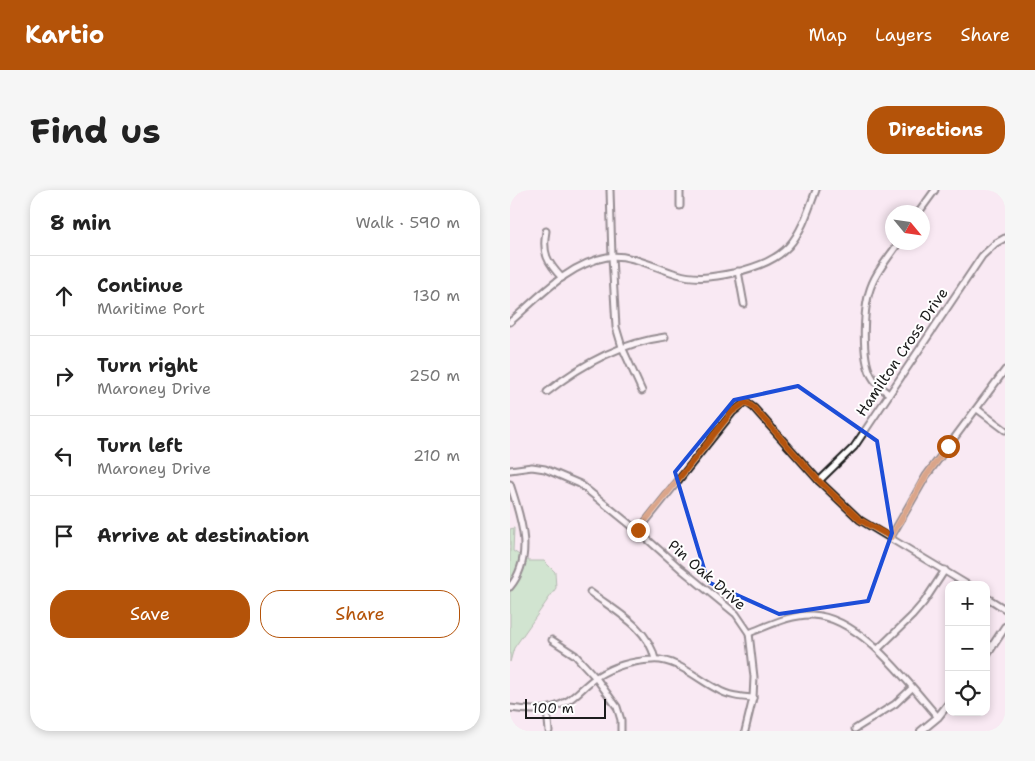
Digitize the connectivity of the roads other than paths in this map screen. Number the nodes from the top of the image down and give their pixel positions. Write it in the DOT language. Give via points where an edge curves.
graph roads {
  1 [pos="610,190"];
  2 [pos="680,190"];
  3 [pos="816,190"];
  4 [pos="934,190"];
  5 [pos="924,205"];
  6 [pos="680,206"];
  7 [pos="546,231"];
  8 [pos="1005,238"];
  9 [pos="894,250"];
  10 [pos="612,257"];
  11 [pos="738,271"];
  12 [pos="562,278"];
  13 [pos="744,304"];
  14 [pos="510,322"];
  15 [pos="665,337"];
  16 [pos="622,347"];
  17 [pos="1005,370"];
  18 [pos="642,391"];
  19 [pos="547,392"];
  20 [pos="889,394"];
  21 [pos="977,409"];
  22 [pos="1005,430"];
  23 [pos="510,470"];
  24 [pos="819,481"];
  25 [pos="510,484"];
  26 [pos="638,530"];
  27 [pos="891,537"];
  28 [pos="945,570"];
  29 [pos="962,581"];
  30 [pos="510,588"];
  31 [pos="590,592"];
  32 [pos="990,600"];
  33 [pos="1005,609"];
  34 [pos="1005,628"];
  35 [pos="749,634"];
  36 [pos="552,640"];
  37 [pos="878,649"];
  38 [pos="990,650"];
  39 [pos="655,659"];
  40 [pos="596,678"];
  41 [pos="912,688"];
  42 [pos="753,698"];
  43 [pos="510,708"];
  44 [pos="945,708"];
  45 [pos="547,710"];
  46 [pos="938,717"];
  47 [pos="855,730"];
  48 [pos="549,731"];
  49 [pos="621,731"];
  50 [pos="745,731"];
  51 [pos="921,731"];
  1 -- 10 [label="street"];
  2 -- 6 [label="street"];
  3 -- 11 [label="street" via="803,227 787,248 764,264"];
  4 -- 5 [label="street"];
  7 -- 12 [label="street" via="544,248 547,258"];
  8 -- 20 [label="street, Hamilton Cross Drive" via="982,256"];
  9 -- 20 [label="street" via="873,282 865,313 869,371 875,382"];
  10 -- 11 [label="street" via="637,260 700,278"];
  10 -- 12 [label="street" via="589,261"];
  10 -- 16 [label="street" via="616,327"];
  11 -- 13 [label="street"];
  12 -- 14 [label="street"];
  15 -- 16 [label="street"];
  16 -- 18 [label="street"];
  16 -- 19 [label="street" via="587,363"];
  17 -- 21 [label="street"];
  20 -- 24 [label="street, Hamilton Cross Drive" via="854,447"];
  21 -- 22 [label="street"];
  21 -- 27 [label="street" via="926,476"];
  23 -- 26 [label="street, Pin Oak Drive" via="545,469 573,480"];
  24 -- 26 [label="street" via="746,402 732,412"];
  24 -- 27 [label="street" via="860,520"];
  25 -- 30 [label="street" via="525,537 520,569"];
  26 -- 35 [label="street, Pin Oak Drive" via="736,614"];
  27 -- 28 [label="street"];
  28 -- 29 [label="street"];
  28 -- 37 [label="street" via="924,602"];
  31 -- 39 [label="street" via="642,632 654,651"];
  32 -- 33 [label="street"];
  34 -- 38 [label="street"];
  35 -- 37 [label="street" via="783,620 811,615 837,620"];
  35 -- 42 [label="street, Pin Oak Drive"];
  36 -- 40 [label="street" via="575,655"];
  37 -- 41 [label="street"];
  39 -- 40 [label="street" via="632,662"];
  39 -- 42 [label="street" via="679,666 729,695"];
  40 -- 45 [label="street" via="568,701"];
  40 -- 49 [label="street" via="617,707"];
  41 -- 46 [label="street"];
  41 -- 47 [label="street" via="895,704"];
  42 -- 50 [label="street, Pin Oak Drive"];
  43 -- 45 [label="street"];
  44 -- 46 [label="street"];
  45 -- 48 [label="street"];
  46 -- 51 [label="street"];
}
